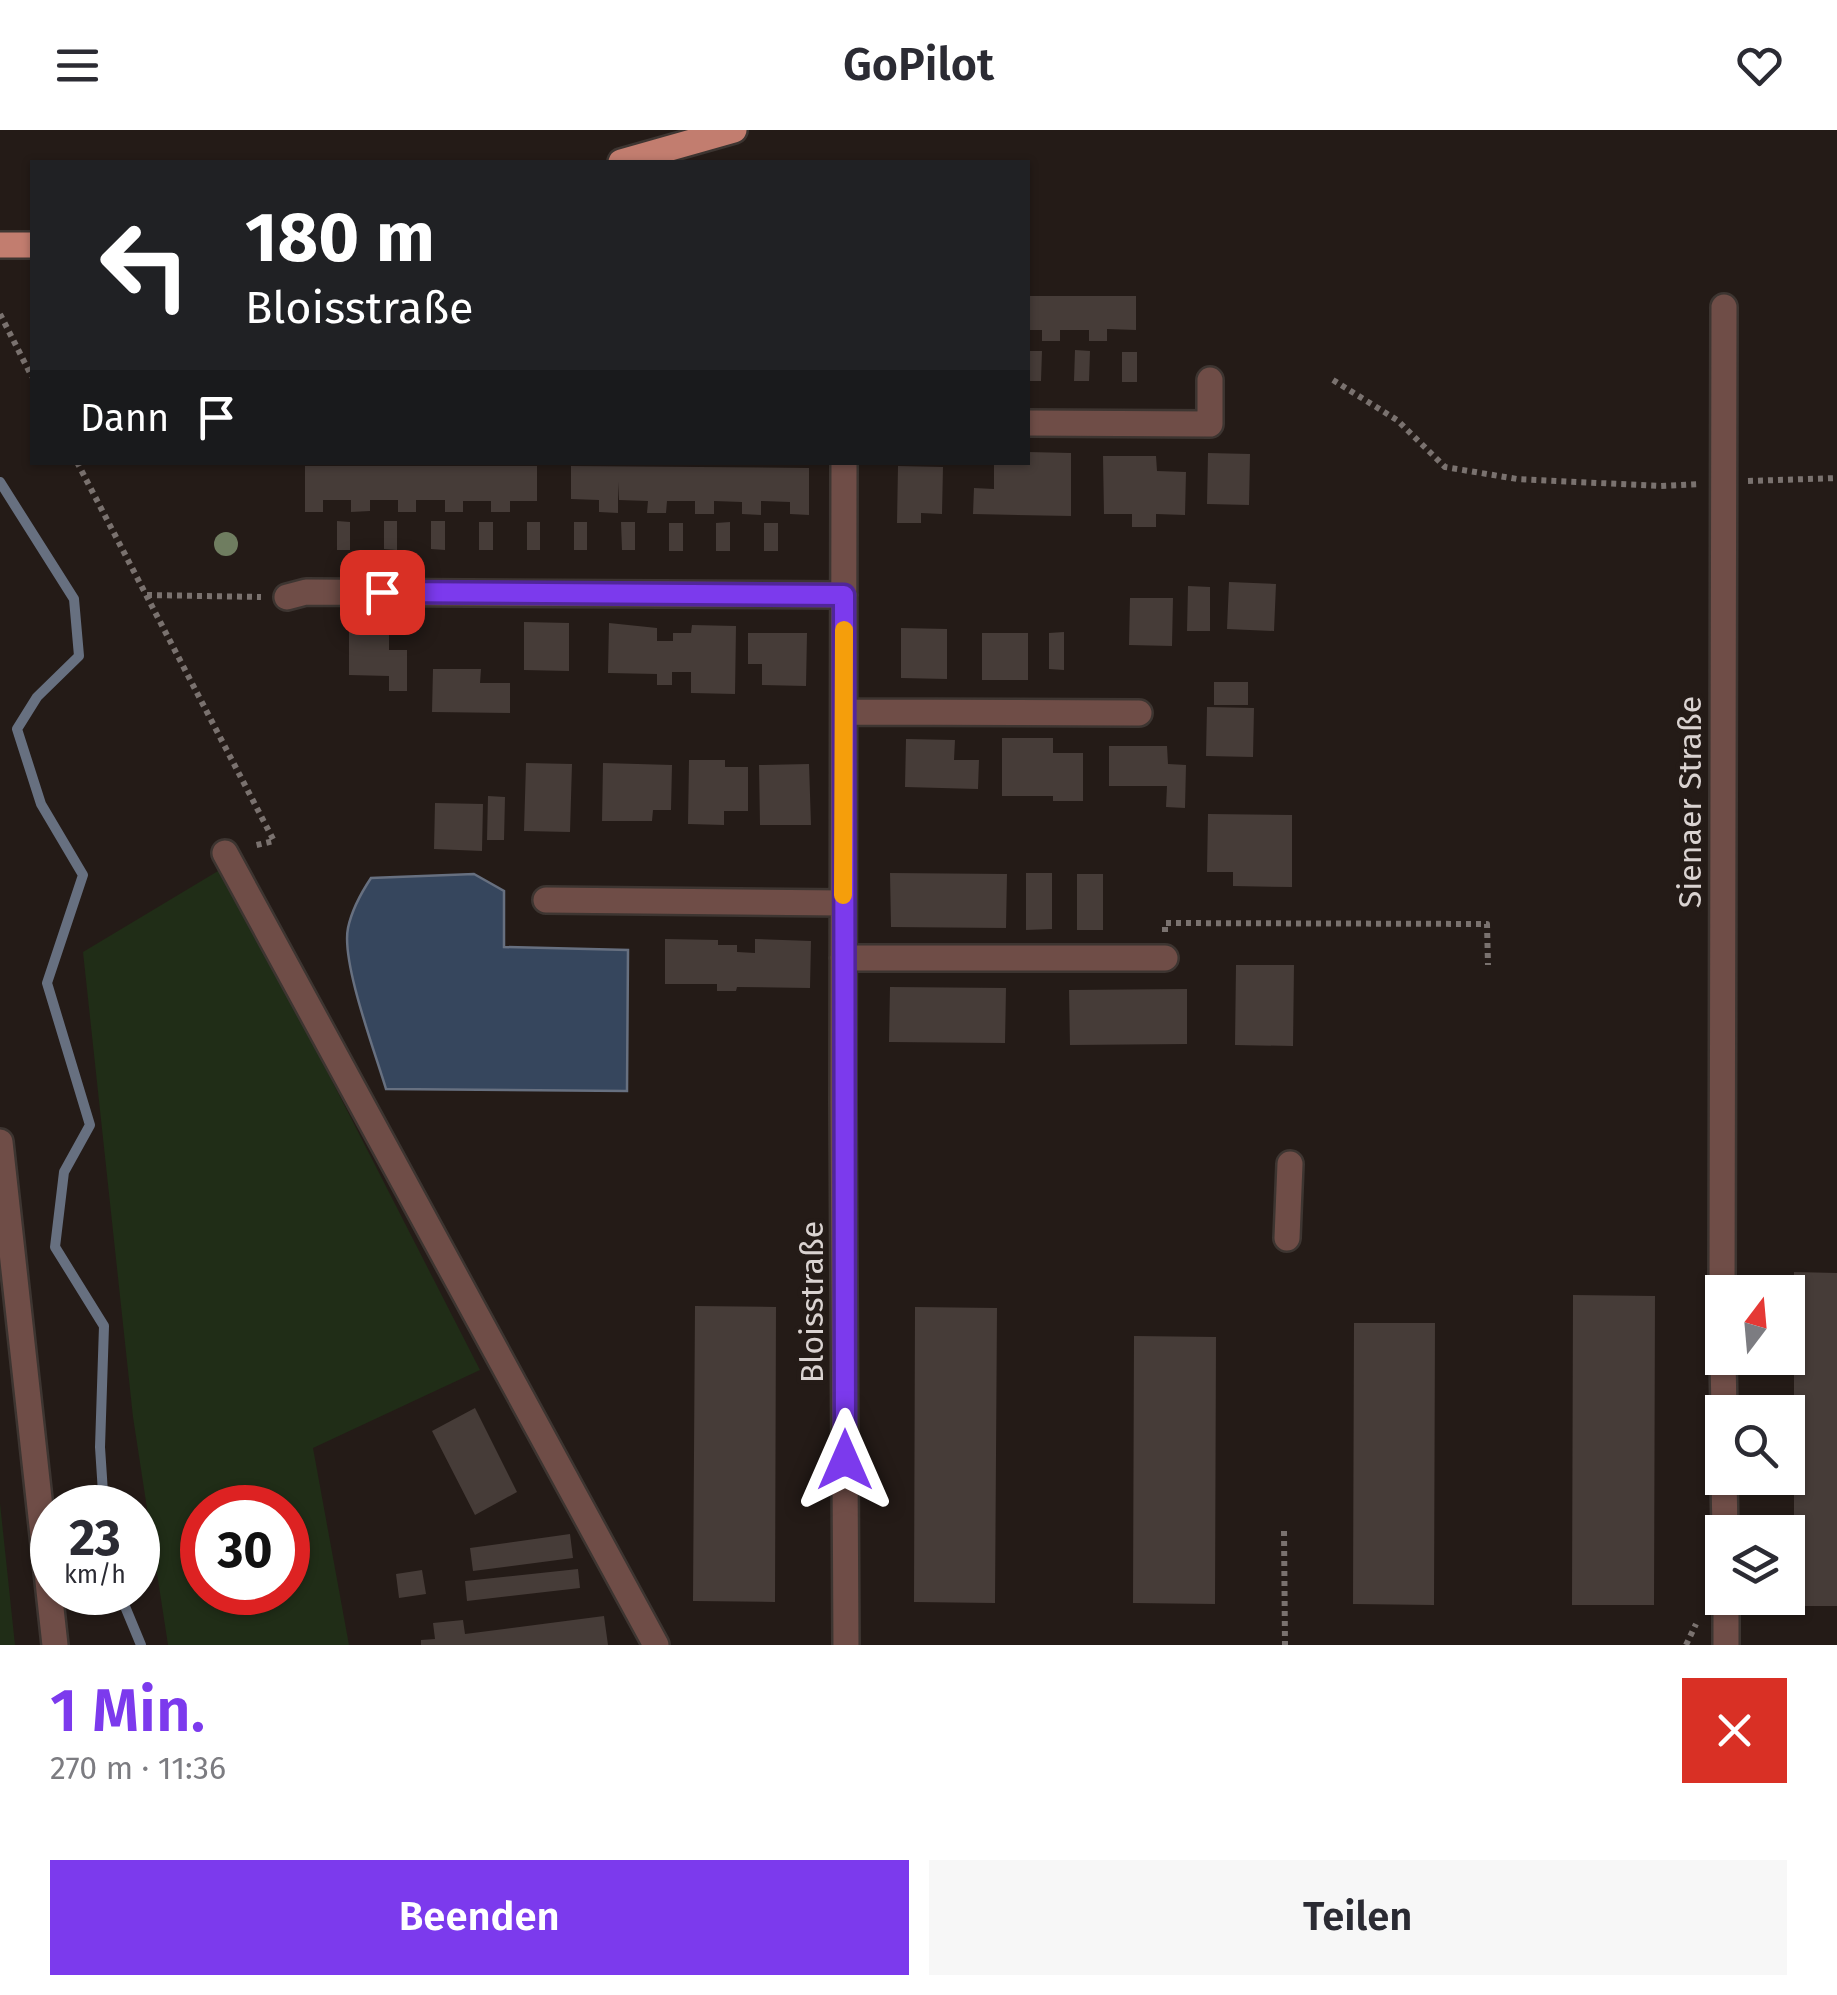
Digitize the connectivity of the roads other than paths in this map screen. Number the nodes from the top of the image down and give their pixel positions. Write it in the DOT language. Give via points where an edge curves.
graph roads {
  1 [pos="734,130"];
  2 [pos="627,160"];
  3 [pos="0,245"];
  4 [pos="30,245"];
  5 [pos="1724,307"];
  6 [pos="1210,380"];
  7 [pos="1030,423"];
  8 [pos="844,465"];
  9 [pos="844,595"];
  10 [pos="287,597"];
  11 [pos="844,712"];
  12 [pos="1139,713"];
  13 [pos="225,854"];
  14 [pos="546,900"];
  15 [pos="843,902"];
  16 [pos="843,958"];
  17 [pos="1165,958"];
  18 [pos="0,1142"];
  19 [pos="1290,1164"];
  20 [pos="1287,1238"];
  21 [pos="1722,1275"];
  22 [pos="1726,1615"];
  23 [pos="55,1645"];
  24 [pos="656,1645"];
  25 [pos="846,1645"];
  26 [pos="1726,1645"];
  1 -- 2 [label="main road"];
  3 -- 4 [label="main road"];
  5 -- 21 [label="street, Sienaer Straße"];
  6 -- 7 [label="street" via="1210,424"];
  8 -- 9 [label="street, Bloisstraße"];
  9 -- 10 [label="street"];
  9 -- 11 [label="street, Bloisstraße"];
  11 -- 12 [label="street"];
  11 -- 15 [label="street, Bloisstraße"];
  13 -- 24 [label="street"];
  14 -- 15 [label="street"];
  15 -- 16 [label="street, Bloisstraße"];
  16 -- 17 [label="street"];
  16 -- 25 [label="street, Bloisstraße"];
  18 -- 23 [label="street"];
  19 -- 20 [label="street"];
  22 -- 26 [label="street"];
}
